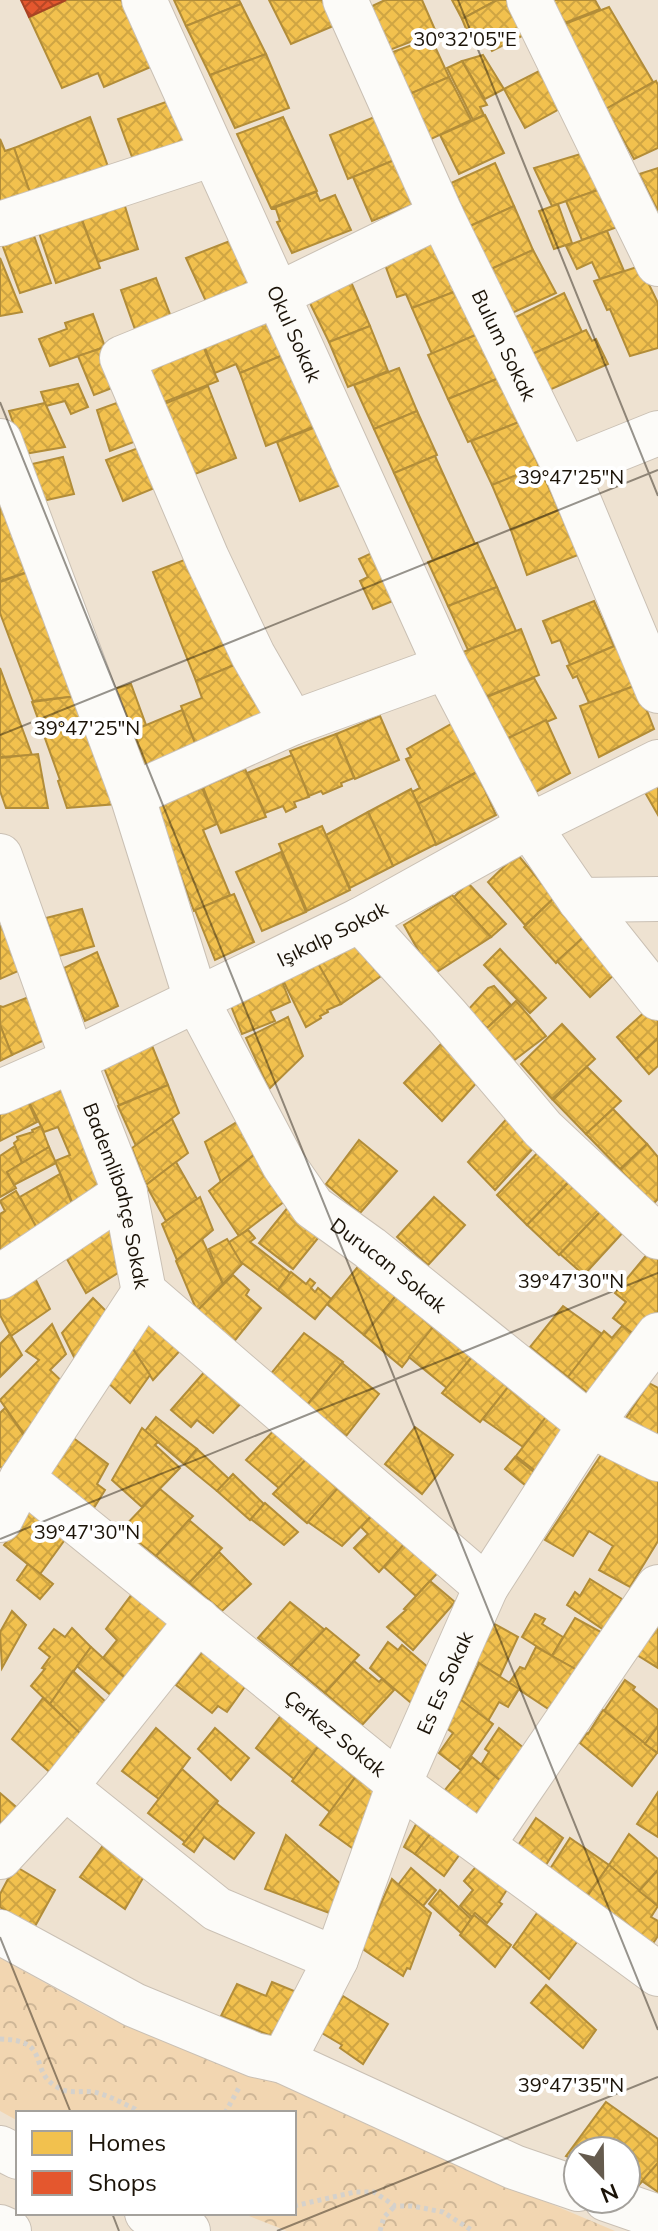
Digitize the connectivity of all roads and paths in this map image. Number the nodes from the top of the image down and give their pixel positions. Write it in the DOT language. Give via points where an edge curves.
graph roads {
  1 [pos="144,0"];
  2 [pos="345,0"];
  3 [pos="529,0"];
  4 [pos="213,154"];
  5 [pos="441,215"];
  6 [pos="0,224"];
  7 [pos="658,264"];
  8 [pos="277,295"];
  9 [pos="658,433"];
  10 [pos="0,441"];
  11 [pos="566,470"];
  12 [pos="446,667"];
  13 [pos="658,691"];
  14 [pos="292,723"];
  15 [pos="658,762"];
  16 [pos="132,795"];
  17 [pos="529,826"];
  18 [pos="0,856"];
  19 [pos="658,899"];
  20 [pos="580,900"];
  21 [pos="8,909"];
  22 [pos="360,920"];
  23 [pos="658,998"];
  24 [pos="196,999"];
  25 [pos="73,1060"];
  26 [pos="0,1092"];
  27 [pos="125,1193"];
  28 [pos="658,1237"];
  29 [pos="0,1277"];
  30 [pos="144,1292"];
  31 [pos="658,1335"];
  32 [pos="590,1425"];
  33 [pos="658,1459"];
  34 [pos="22,1478"];
  35 [pos="0,1520"];
  36 [pos="486,1587"];
  37 [pos="658,1587"];
  38 [pos="198,1620"];
  39 [pos="399,1784"];
  40 [pos="65,1787"];
  41 [pos="483,1844"];
  42 [pos="0,1857"];
  43 [pos="0,1932"];
  44 [pos="336,1959"];
  45 [pos="658,1974"];
  46 [pos="0,2039"];
  47 [pos="283,2061"];
  48 [pos="137,2111"];
  49 [pos="562,2184"];
  50 [pos="296,2206"];
  51 [pos="395,2206"];
  52 [pos="152,2215"];
  53 [pos="0,2227"];
  54 [pos="9,2231"];
  55 [pos="188,2231"];
  56 [pos="380,2231"];
  57 [pos="473,2231"];
  1 -- 4 [label="main road, Okul Sokak"];
  2 -- 5 [label="main road, Bulum Sokak"];
  3 -- 7 [label="main road"];
  4 -- 6 [label="main road"];
  4 -- 8 [label="main road, Okul Sokak"];
  5 -- 8 [label="main road"];
  5 -- 11 [label="main road, Bulum Sokak"];
  8 -- 12 [label="main road, Okul Sokak"];
  8 -- 14 [label="main road" via="122,358 207,558"];
  9 -- 11 [label="main road"];
  10 -- 16 [label="main road, Durucan Sokak"];
  11 -- 13 [label="main road, Bulum Sokak"];
  12 -- 14 [label="main road"];
  12 -- 17 [label="main road, Okul Sokak"];
  14 -- 16 [label="main road"];
  15 -- 17 [label="main road, Işıkalp Sokak"];
  16 -- 24 [label="main road, Durucan Sokak"];
  17 -- 20 [label="main road, Okul Sokak"];
  17 -- 22 [label="main road, Işıkalp Sokak"];
  18 -- 21 [label="main road, Bademlibahçe Sokak"];
  19 -- 20 [label="main road"];
  20 -- 23 [label="main road, Okul Sokak"];
  21 -- 25 [label="main road, Bademlibahçe Sokak"];
  22 -- 24 [label="main road, Işıkalp Sokak"];
  22 -- 28 [label="main road" via="543,1129"];
  24 -- 25 [label="main road, Işıkalp Sokak"];
  24 -- 32 [label="main road, Durucan Sokak" via="284,1165 313,1207"];
  25 -- 26 [label="main road, Işıkalp Sokak"];
  25 -- 27 [label="main road, Bademlibahçe Sokak"];
  27 -- 29 [label="main road"];
  27 -- 30 [label="main road, Bademlibahçe Sokak"];
  30 -- 34 [label="main road"];
  30 -- 36 [label="main road, Bademlibahçe Sokak"];
  31 -- 32 [label="main road, Es Es Sokak"];
  32 -- 33 [label="main road, Durucan Sokak"];
  32 -- 36 [label="main road, Es Es Sokak"];
  34 -- 35 [label="main road"];
  34 -- 38 [label="main road, Çerkez Sokak"];
  36 -- 39 [label="main road, Es Es Sokak"];
  37 -- 41 [label="main road"];
  38 -- 39 [label="main road, Çerkez Sokak"];
  38 -- 40 [label="main road"];
  39 -- 41 [label="main road, Çerkez Sokak"];
  39 -- 44 [label="main road, Es Es Sokak"];
  40 -- 42 [label="main road"];
  40 -- 44 [label="main road" via="217,1909"];
  41 -- 45 [label="main road, Çerkez Sokak"];
  43 -- 47 [label="main road" via="134,2005 255,2055"];
  44 -- 47 [label="main road, Es Es Sokak"];
  46 -- 48 [label="path" via="25,2042 34,2049 52,2085 64,2092 92,2092"];
  47 -- 49 [label="main road" via="514,2167"];
  50 -- 51 [label="path" via="374,2192"];
  51 -- 56 [label="path"];
  51 -- 57 [label="path" via="443,2212"];
  52 -- 55 [label="main road"];
  53 -- 54 [label="main road"];
}
